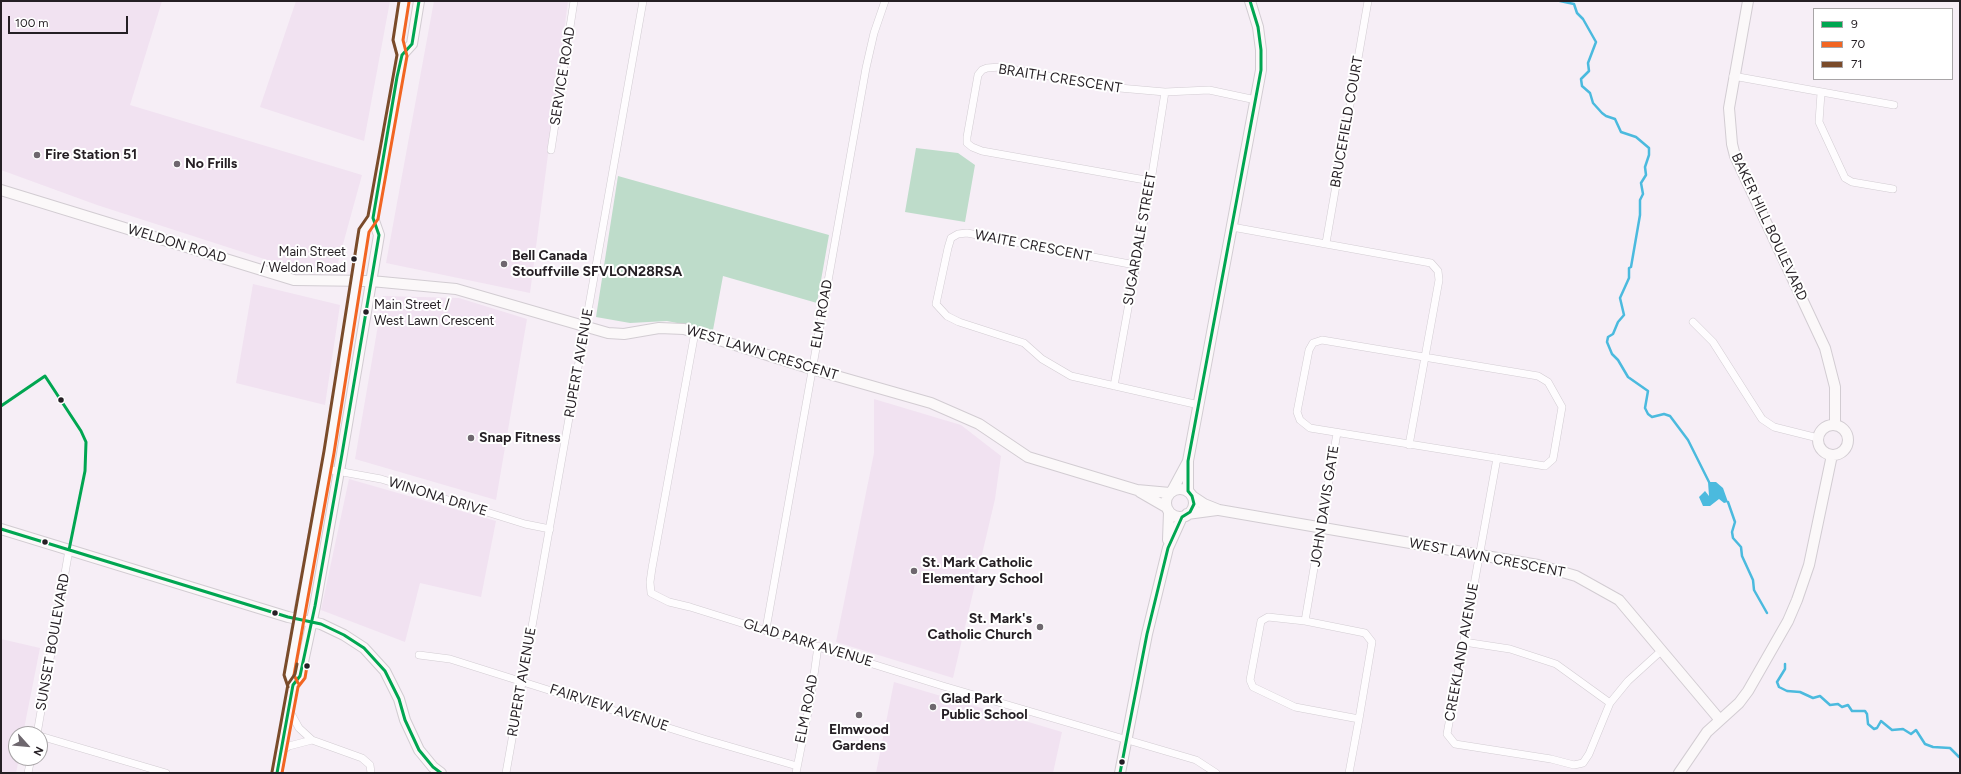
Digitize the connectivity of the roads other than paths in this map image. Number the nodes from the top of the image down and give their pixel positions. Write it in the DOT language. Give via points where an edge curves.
graph roads {
  1 [pos="404,1"];
  2 [pos="420,1"];
  3 [pos="574,1"];
  4 [pos="643,1"];
  5 [pos="885,1"];
  6 [pos="1250,1"];
  7 [pos="1368,1"];
  8 [pos="1748,1"];
  9 [pos="402,55"];
  10 [pos="1733,76"];
  11 [pos="1165,92"];
  12 [pos="1821,93"];
  13 [pos="1256,100"];
  14 [pos="1894,105"];
  15 [pos="551,150"];
  16 [pos="1151,181"];
  17 [pos="1893,189"];
  18 [pos="1,190"];
  19 [pos="373,218"];
  20 [pos="1232,226"];
  21 [pos="1326,243"];
  22 [pos="1135,265"];
  23 [pos="356,281"];
  24 [pos="371,281"];
  25 [pos="1693,322"];
  26 [pos="586,326"];
  27 [pos="695,332"];
  28 [pos="1424,358"];
  29 [pos="812,370"];
  30 [pos="1114,386"];
  31 [pos="1200,405"];
  32 [pos="1835,425"];
  33 [pos="1337,433"];
  34 [pos="1818,438"];
  35 [pos="1409,445"];
  36 [pos="1832,455"];
  37 [pos="1497,458"];
  38 [pos="1188,461"];
  39 [pos="326,469"];
  40 [pos="338,471"];
  41 [pos="1137,490"];
  42 [pos="1171,492"];
  43 [pos="1190,494"];
  44 [pos="1168,509"];
  45 [pos="1219,510"];
  46 [pos="1184,516"];
  47 [pos="1322,527"];
  48 [pos="1,529"];
  49 [pos="550,529"];
  50 [pos="1168,548"];
  51 [pos="69,550"];
  52 [pos="1479,554"];
  53 [pos="298,619"];
  54 [pos="1305,621"];
  55 [pos="311,623"];
  56 [pos="766,630"];
  57 [pos="1464,642"];
  58 [pos="818,646"];
  59 [pos="1661,651"];
  60 [pos="419,655"];
  61 [pos="523,680"];
  62 [pos="293,685"];
  63 [pos="1610,703"];
  64 [pos="289,710"];
  65 [pos="1359,719"];
  66 [pos="1720,720"];
  67 [pos="38,726"];
  68 [pos="48,738"];
  69 [pos="1126,739"];
  70 [pos="312,740"];
  71 [pos="281,751"];
  72 [pos="797,770"];
  73 [pos="1215,772"];
  74 [pos="166,773"];
  75 [pos="277,773"];
  76 [pos="372,773"];
  77 [pos="441,773"];
  78 [pos="506,773"];
  79 [pos="1120,773"];
  80 [pos="1349,773"];
  81 [pos="1679,773"];
  1 -- 9 [label="street" via="398,40"];
  2 -- 9 [label="street" via="412,44"];
  3 -- 15 [label="street, SERVICE ROAD"];
  4 -- 26 [label="street, RUPERT AVENUE"];
  5 -- 29 [label="street, ELM ROAD" via="868,55"];
  6 -- 13 [label="street" via="1258,26 1261,50"];
  7 -- 21 [label="street, BRUCEFIELD COURT"];
  8 -- 10 [label="street, BAKER HILL BOULEVARD"];
  9 -- 19 [label="street"];
  10 -- 12 [label="street"];
  10 -- 32 [label="street, BAKER HILL BOULEVARD" via="1729,120 1735,156 1825,348 1835,387"];
  11 -- 13 [label="street, BRAITH CRESCENT" via="1209,90"];
  11 -- 16 [label="street, SUGARDALE STREET"];
  11 -- 16 [label="street, BRAITH CRESCENT" via="1108,87 1000,68 987,68 978,75 967,137 967,143 982,151"];
  12 -- 14 [label="street"];
  12 -- 17 [label="street" via="1819,122 1845,178 1851,182"];
  13 -- 20 [label="street"];
  16 -- 22 [label="street, SUGARDALE STREET"];
  18 -- 23 [label="street, WELDON ROAD" via="294,280"];
  19 -- 23 [label="street" via="364,230"];
  19 -- 24 [label="street" via="379,235"];
  20 -- 21 [label="street"];
  20 -- 31 [label="street"];
  21 -- 28 [label="street" via="1431,263 1438,271 1439,280"];
  22 -- 30 [label="street, SUGARDALE STREET"];
  22 -- 30 [label="street, WAITE CRESCENT" via="967,233 958,234 951,238 937,295 936,304 947,316 1024,343 1042,359 1071,376"];
  23 -- 24 [label="street, WELDON ROAD"];
  23 -- 39 [label="street"];
  24 -- 26 [label="street, WEST LAWN CRESCENT" via="456,288"];
  24 -- 40 [label="street"];
  25 -- 34 [label="street" via="1713,342 1765,421 1774,427"];
  26 -- 27 [label="street, WEST LAWN CRESCENT" via="608,333 624,334 658,328 678,328"];
  26 -- 49 [label="street, RUPERT AVENUE"];
  27 -- 29 [label="street, WEST LAWN CRESCENT"];
  27 -- 56 [label="street, GLAD PARK AVENUE" via="650,582 651,593 669,602"];
  28 -- 33 [label="street, JOHN DAVIS GATE" via="1322,340 1313,343 1309,350 1297,412 1300,420 1310,428"];
  28 -- 35 [label="street"];
  28 -- 37 [label="street, JOHN DAVIS GATE" via="1538,376 1548,382 1562,407 1553,459 1544,466"];
  29 -- 41 [label="street, WEST LAWN CRESCENT" via="931,403 979,424 1028,457"];
  29 -- 56 [label="street, ELM ROAD"];
  30 -- 31 [label="street, WAITE CRESCENT"];
  31 -- 38 [label="street"];
  32 -- 34 [label="street" via="1823,428"];
  32 -- 36 [label="street" via="1846,432 1848,440 1843,451"];
  33 -- 35 [label="street, JOHN DAVIS GATE"];
  33 -- 47 [label="street, JOHN DAVIS GATE"];
  34 -- 36 [label="street" via="1820,448 1826,454"];
  35 -- 37 [label="street, JOHN DAVIS GATE"];
  36 -- 66 [label="street" via="1814,547 1797,600 1748,691"];
  37 -- 52 [label="street, CREEKLAND AVENUE"];
  38 -- 42 [label="street"];
  38 -- 43 [label="street"];
  39 -- 40 [label="street, WINONA DRIVE"];
  39 -- 53 [label="street"];
  40 -- 49 [label="street, WINONA DRIVE" via="381,479 525,524"];
  40 -- 55 [label="street"];
  41 -- 42 [label="street, WEST LAWN CRESCENT"];
  41 -- 44 [label="street, WEST LAWN CRESCENT"];
  42 -- 43 [label="street" via="1180,489"];
  42 -- 44 [label="street" via="1166,499"];
  43 -- 45 [label="street, WEST LAWN CRESCENT"];
  43 -- 46 [label="street" via="1194,504"];
  44 -- 46 [label="street" via="1177,516"];
  44 -- 50 [label="street"];
  45 -- 46 [label="street, WEST LAWN CRESCENT"];
  45 -- 47 [label="street, WEST LAWN CRESCENT"];
  46 -- 50 [label="street"];
  47 -- 52 [label="street, WEST LAWN CRESCENT"];
  47 -- 54 [label="street, JOHN DAVIS GATE"];
  48 -- 51 [label="street"];
  49 -- 61 [label="street, RUPERT AVENUE"];
  50 -- 69 [label="street" via="1147,634"];
  51 -- 53 [label="street"];
  51 -- 67 [label="street, SUNSET BOULEVARD"];
  52 -- 57 [label="street, CREEKLAND AVENUE"];
  52 -- 59 [label="street, WEST LAWN CRESCENT" via="1538,565 1576,576 1619,600"];
  53 -- 55 [label="street"];
  53 -- 62 [label="street" via="290,676"];
  54 -- 65 [label="street" via="1365,633 1372,642"];
  54 -- 65 [label="street" via="1268,617 1261,621 1250,680 1253,687 1295,707"];
  55 -- 62 [label="street" via="300,676"];
  55 -- 77 [label="street" via="321,624 344,635 364,648 385,671 420,750 432,767"];
  56 -- 58 [label="street, GLAD PARK AVENUE"];
  57 -- 63 [label="street" via="1510,649 1556,664"];
  57 -- 63 [label="street, CREEKLAND AVENUE" via="1448,734 1454,744 1574,765 1583,763"];
  58 -- 69 [label="street, GLAD PARK AVENUE" via="943,686"];
  58 -- 72 [label="street, ELM ROAD"];
  59 -- 63 [label="street, CREEKLAND AVENUE" via="1628,681"];
  59 -- 66 [label="street, WEST LAWN CRESCENT"];
  60 -- 61 [label="street, FAIRVIEW AVENUE" via="450,659"];
  61 -- 72 [label="street, FAIRVIEW AVENUE"];
  61 -- 78 [label="street, RUPERT AVENUE"];
  62 -- 64 [label="street"];
  64 -- 70 [label="street" via="299,728"];
  64 -- 71 [label="street"];
  65 -- 80 [label="street"];
  66 -- 81 [label="street" via="1707,732"];
  68 -- 74 [label="street"];
  69 -- 73 [label="street, GLAD PARK AVENUE" via="1196,760"];
  69 -- 79 [label="street"];
  70 -- 71 [label="street" via="289,746"];
  70 -- 76 [label="street" via="362,758 370,765"];
  71 -- 75 [label="street"];
}
